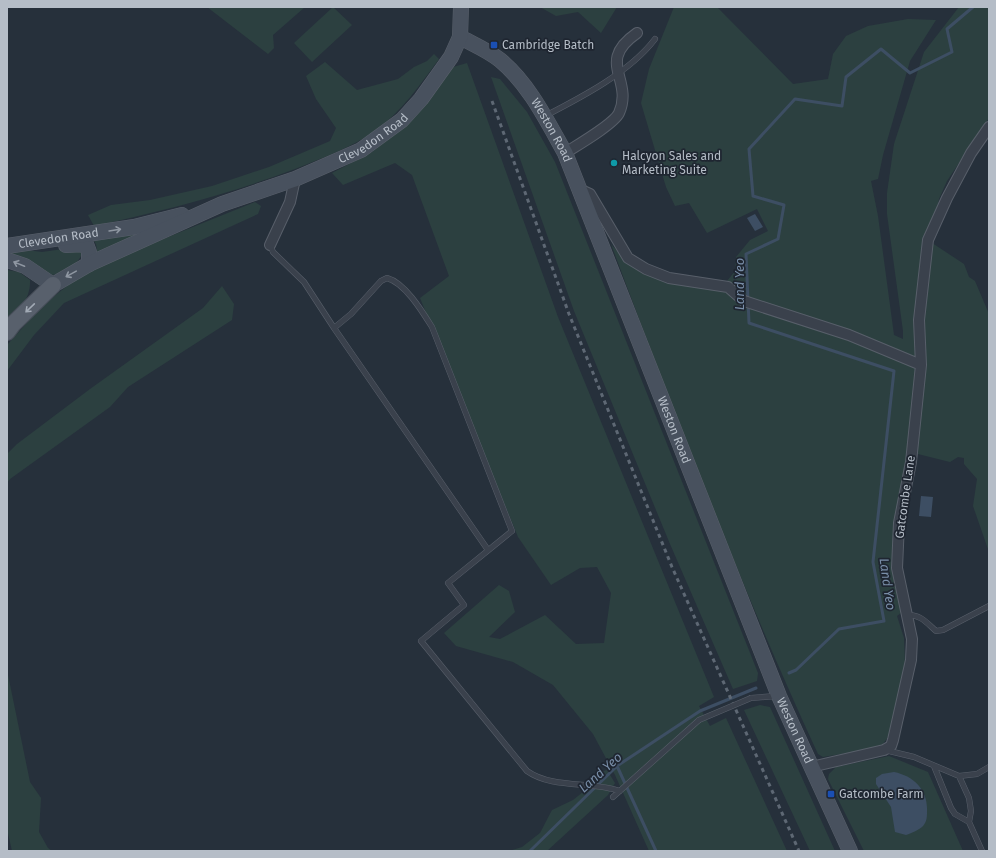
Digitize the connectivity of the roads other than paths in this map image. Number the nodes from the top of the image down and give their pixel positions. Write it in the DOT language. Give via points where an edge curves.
graph roads {
  1 [pos="461,7"];
  2 [pos="637,33"];
  3 [pos="460,37"];
  4 [pos="655,39"];
  5 [pos="617,73"];
  6 [pos="544,116"];
  7 [pos="989,127"];
  8 [pos="565,153"];
  9 [pos="295,178"];
  10 [pos="579,189"];
  11 [pos="222,204"];
  12 [pos="270,245"];
  13 [pos="9,246"];
  14 [pos="7,260"];
  15 [pos="89,264"];
  16 [pos="54,285"];
  17 [pos="334,328"];
  18 [pos="7,332"];
  19 [pos="922,364"];
  20 [pos="488,550"];
  21 [pos="988,606"];
  22 [pos="907,615"];
  23 [pos="779,696"];
  24 [pos="884,750"];
  25 [pos="934,766"];
  26 [pos="811,767"];
  27 [pos="989,767"];
  28 [pos="959,776"];
  29 [pos="620,791"];
  30 [pos="613,797"];
  31 [pos="969,822"];
  32 [pos="850,851"];
  33 [pos="982,851"];
  1 -- 3 [label="street, Clevedon Road"];
  2 -- 5 [label="street" via="620,49 616,62"];
  3 -- 6 [label="street, Weston Road" via="500,60 522,84"];
  3 -- 9 [label="street, Clevedon Road" via="451,57 402,120 361,150"];
  4 -- 5 [label="lane" via="646,50"];
  5 -- 6 [label="lane"];
  5 -- 8 [label="street" via="622,86 623,100 619,114"];
  6 -- 8 [label="street, Weston Road"];
  7 -- 19 [label="street, Gatcombe Lane" via="964,166 928,240 919,320"];
  8 -- 10 [label="street, Weston Road"];
  9 -- 11 [label="street, Clevedon Road"];
  9 -- 12 [label="street" via="290,202"];
  10 -- 19 [label="street" via="590,194 628,258 646,269 669,278 728,287 748,302 849,335"];
  10 -- 23 [label="street, Weston Road"];
  13 -- 11 [label="street, Clevedon Road, one-way" via="134,227"];
  11 -- 15 [label="street, Clevedon Road"];
  12 -- 17 [label="lane" via="273,252 304,282"];
  13 -- 15 [label="street, Clevedon Road" via="44,247 82,243 89,247"];
  16 -- 14 [label="street, Clevedon Road, one-way" via="25,266"];
  15 -- 16 [label="street, Clevedon Road, one-way"];
  16 -- 18 [label="main road, one-way"];
  17 -- 20 [label="lane"];
  17 -- 20 [label="lane" via="387,278 400,284 422,312 432,327 512,531"];
  19 -- 22 [label="street, Gatcombe Lane" via="911,462 899,523 896,568"];
  20 -- 29 [label="lane" via="448,583 464,605 421,641 527,771 541,778 591,787 606,786"];
  21 -- 22 [label="lane" via="943,630 936,631 923,619"];
  22 -- 24 [label="street, Gatcombe Lane" via="912,639 911,660 893,740 891,746"];
  23 -- 26 [label="street, Weston Road"];
  23 -- 29 [label="lane, bridge" via="751,698 699,720"];
  24 -- 25 [label="lane" via="914,757"];
  24 -- 26 [label="street"];
  25 -- 28 [label="lane"];
  25 -- 31 [label="lane" via="951,808 955,814"];
  26 -- 32 [label="street, Weston Road"];
  27 -- 28 [label="lane" via="977,774"];
  28 -- 31 [label="lane" via="969,798"];
  29 -- 30 [label="lane"];
  31 -- 33 [label="lane"];
}
